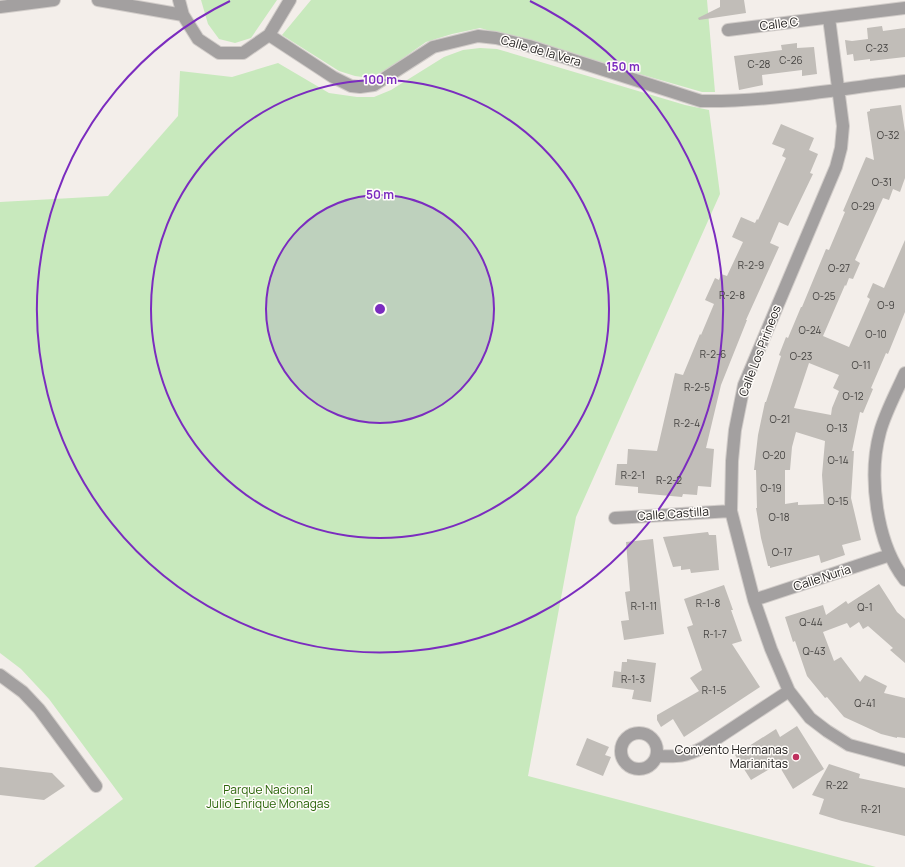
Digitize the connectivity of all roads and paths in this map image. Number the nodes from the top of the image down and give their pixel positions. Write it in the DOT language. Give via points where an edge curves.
graph roads {
  1 [pos="54,0"];
  2 [pos="98,0"];
  3 [pos="179,0"];
  4 [pos="290,0"];
  5 [pos="0,7"];
  6 [pos="905,8"];
  7 [pos="183,15"];
  8 [pos="829,18"];
  9 [pos="728,30"];
  10 [pos="269,35"];
  11 [pos="905,81"];
  12 [pos="838,89"];
  13 [pos="905,373"];
  14 [pos="731,510"];
  15 [pos="615,518"];
  16 [pos="890,555"];
  17 [pos="905,580"];
  18 [pos="754,600"];
  19 [pos="0,675"];
  20 [pos="789,691"];
  21 [pos="656,756"];
  22 [pos="905,760"];
  23 [pos="96,786"];
  1 -- 5 [label="street"];
  2 -- 7 [label="street"];
  3 -- 7 [label="street"];
  4 -- 10 [label="street"];
  6 -- 8 [label="street, Calle C"];
  7 -- 10 [label="street" via="198,39 219,53 243,53"];
  8 -- 9 [label="street, Calle C"];
  8 -- 12 [label="street"];
  10 -- 12 [label="street, Calle de la Vera" via="333,77 360,87 374,85 433,47 478,36 529,46 701,101 767,98"];
  11 -- 12 [label="street, Calle de la Vera"];
  12 -- 14 [label="street, Calle Los Pirineos" via="843,126 836,167 744,385 732,461"];
  13 -- 16 [label="street" via="880,430 876,450 876,502"];
  14 -- 15 [label="street, Calle Castilla"];
  14 -- 18 [label="street, Calle Los Pirineos"];
  16 -- 17 [label="street"];
  16 -- 18 [label="street, Calle Nuria"];
  18 -- 20 [label="street, Calle Los Pirineos"];
  19 -- 23 [label="street" via="23,692 39,709"];
  20 -- 21 [label="street" via="692,753 684,756"];
  20 -- 22 [label="street, Calle Los Pirineos" via="810,718 849,745"];
}
